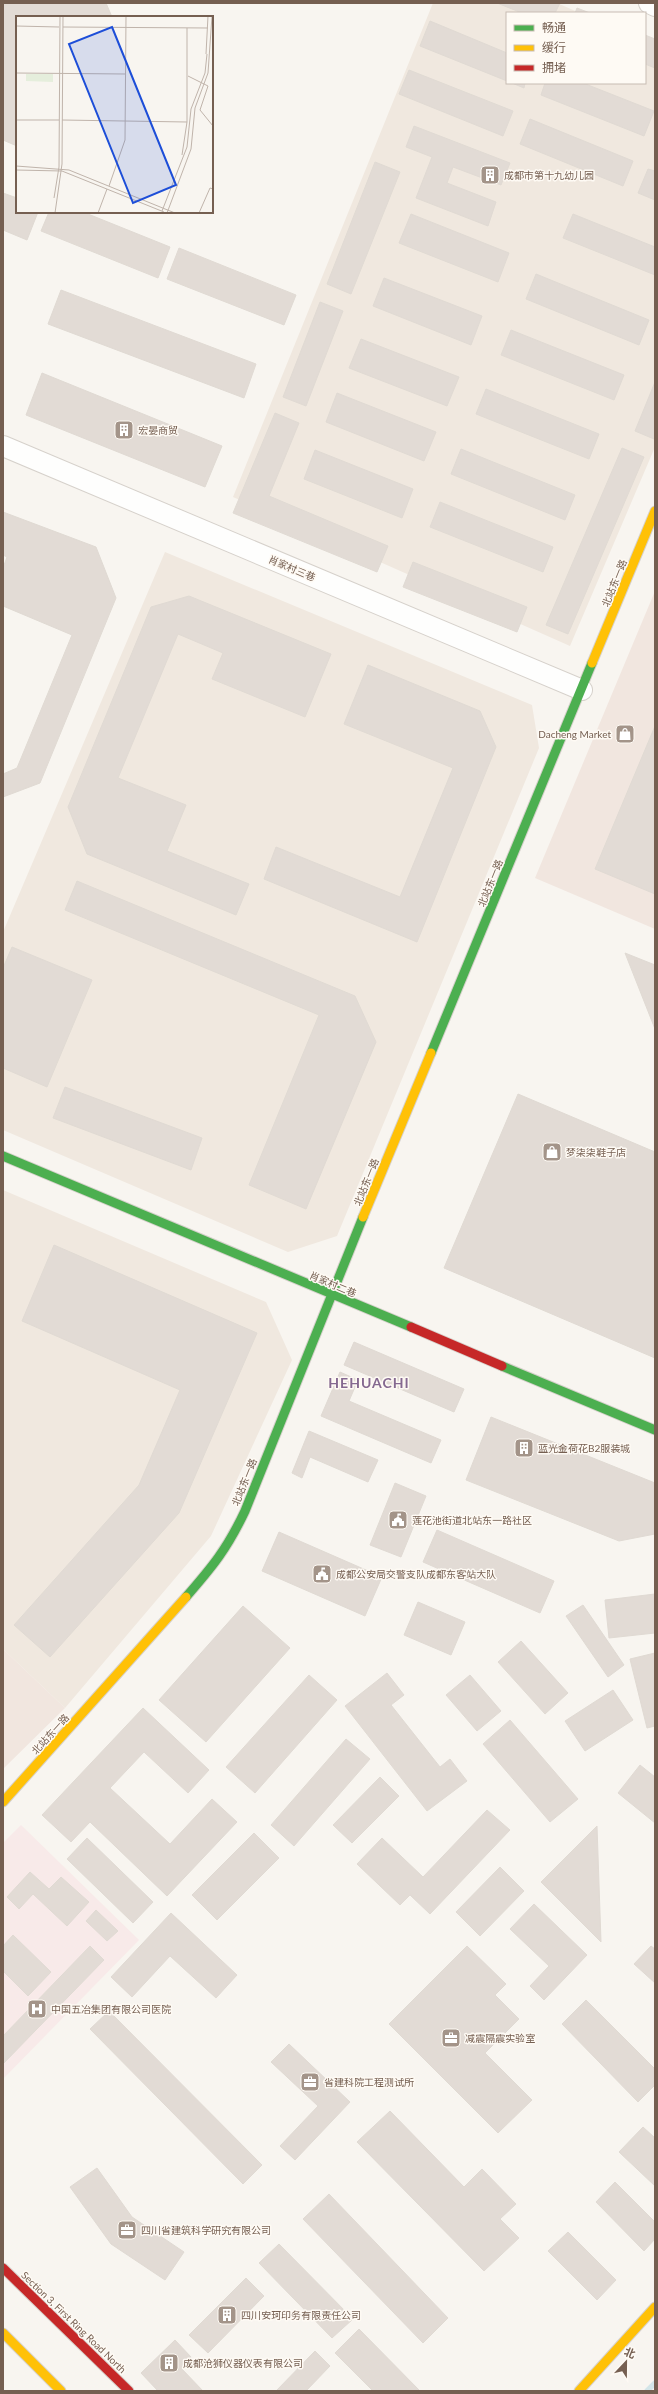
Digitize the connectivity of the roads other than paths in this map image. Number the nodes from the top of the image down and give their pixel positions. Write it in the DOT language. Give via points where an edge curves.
graph roads {
  1 [pos="649,3"];
  2 [pos="655,6"];
  3 [pos="3,446"];
  4 [pos="655,511"];
  5 [pos="582,690"];
  6 [pos="3,1156"];
  7 [pos="331,1295"];
  8 [pos="655,1430"];
  9 [pos="3,1802"];
  10 [pos="3,2268"];
  11 [pos="655,2307"];
  12 [pos="3,2333"];
  13 [pos="61,2391"];
  14 [pos="129,2391"];
  15 [pos="579,2391"];
  1 -- 2 [label="street"];
  3 -- 5 [label="street, 肖家村三巷"];
  4 -- 5 [label="main road, 北站东一路"];
  5 -- 7 [label="main road, 北站东一路"];
  6 -- 7 [label="main road, 肖家村二巷"];
  7 -- 8 [label="main road, 肖家村二巷"];
  7 -- 9 [label="main road, 北站东一路" via="230,1543"];
  10 -- 14 [label="main road, Section 3, First Ring Road North"];
  11 -- 15 [label="main road"];
  12 -- 13 [label="main road"];
}
